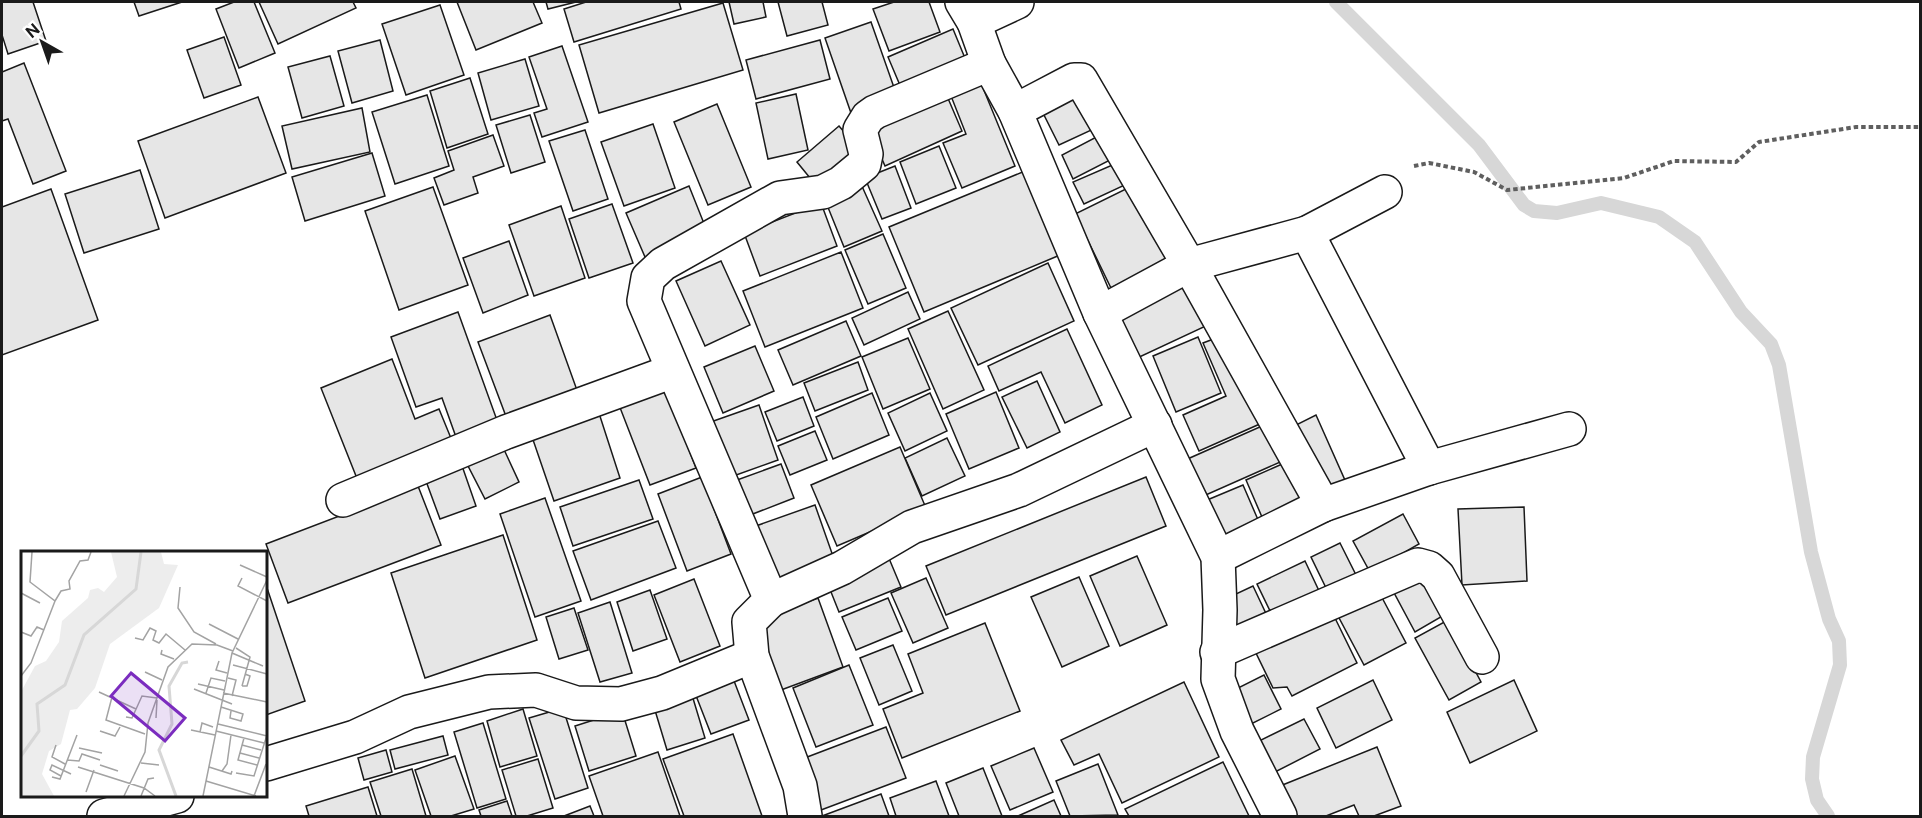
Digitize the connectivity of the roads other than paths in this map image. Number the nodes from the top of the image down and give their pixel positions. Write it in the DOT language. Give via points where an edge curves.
graph roads {
  1 [pos="1017,2"];
  2 [pos="968,12"];
  3 [pos="989,64"];
  4 [pos="1015,111"];
  5 [pos="1385,192"];
  6 [pos="1307,233"];
  7 [pos="1189,265"];
  8 [pos="1100,314"];
  9 [pos="672,371"];
  10 [pos="1155,425"];
  11 [pos="1569,429"];
  12 [pos="1429,468"];
  13 [pos="343,500"];
  14 [pos="1323,505"];
  15 [pos="1218,557"];
  16 [pos="771,600"];
  17 [pos="1217,652"];
  18 [pos="752,656"];
  19 [pos="1482,657"];
  20 [pos="267,764"];
  21 [pos="170,797"];
  22 [pos="104,816"];
  23 [pos="805,816"];
  24 [pos="1280,816"];
  1 -- 2 [label="street"];
  2 -- 3 [label="street"];
  3 -- 4 [label="street"];
  3 -- 9 [label="street" via="868,117 860,130 866,154 864,164 841,183 823,192 780,198 663,264 648,278 644,301"];
  4 -- 7 [label="street" via="1081,80"];
  4 -- 8 [label="street"];
  5 -- 6 [label="street"];
  6 -- 7 [label="street"];
  6 -- 12 [label="street"];
  7 -- 8 [label="street"];
  7 -- 14 [label="street"];
  8 -- 10 [label="street"];
  9 -- 13 [label="street" via="506,432"];
  9 -- 16 [label="street"];
  10 -- 15 [label="street"];
  10 -- 16 [label="street" via="1019,490 912,527 842,568"];
  11 -- 12 [label="street"];
  12 -- 14 [label="street"];
  14 -- 15 [label="street"];
  15 -- 17 [label="street"];
  16 -- 18 [label="street" via="749,622"];
  17 -- 19 [label="street" via="1418,565 1430,568 1438,576"];
  17 -- 24 [label="street" via="1218,679 1237,731"];
  18 -- 20 [label="street" via="662,693 621,704 576,703 536,690 489,692 409,712 355,737"];
  18 -- 23 [label="street" via="800,786"];
  21 -- 22 [label="street"];
}
